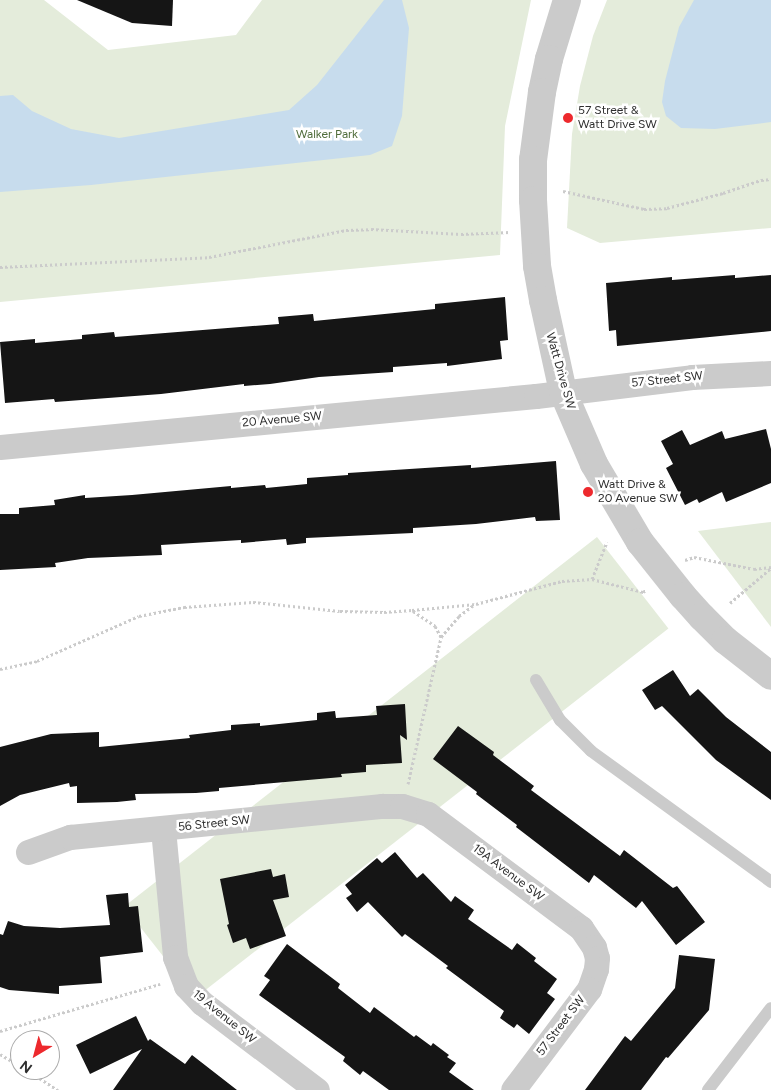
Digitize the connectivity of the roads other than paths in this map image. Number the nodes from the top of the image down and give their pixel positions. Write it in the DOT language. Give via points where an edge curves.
graph roads {
  1 [pos="567,0"];
  2 [pos="771,373"];
  3 [pos="564,392"];
  4 [pos="0,447"];
  5 [pos="771,676"];
  6 [pos="536,680"];
  7 [pos="402,806"];
  8 [pos="163,829"];
  9 [pos="28,852"];
  10 [pos="771,882"];
  11 [pos="597,958"];
  12 [pos="771,1008"];
  13 [pos="317,1090"];
  14 [pos="513,1090"];
  15 [pos="708,1090"];
  1 -- 3 [label="street, Watt Drive SW" via="548,59 533,160 537,266"];
  2 -- 3 [label="street, 57 Street SW" via="692,377"];
  3 -- 4 [label="street, 20 Avenue SW"];
  3 -- 5 [label="street, Watt Drive SW" via="594,464 640,542 702,617 725,640"];
  6 -- 10 [label="lane" via="560,720 591,751"];
  7 -- 8 [label="street, 56 Street SW"];
  7 -- 11 [label="street, 19A Avenue SW" via="428,814 581,928"];
  8 -- 9 [label="street, 56 Street SW" via="70,837"];
  8 -- 13 [label="street, 19 Avenue SW" via="175,957 181,977 202,1003"];
  11 -- 14 [label="street, 57 Street SW" via="594,980 589,988"];
  12 -- 15 [label="lane"];
}
